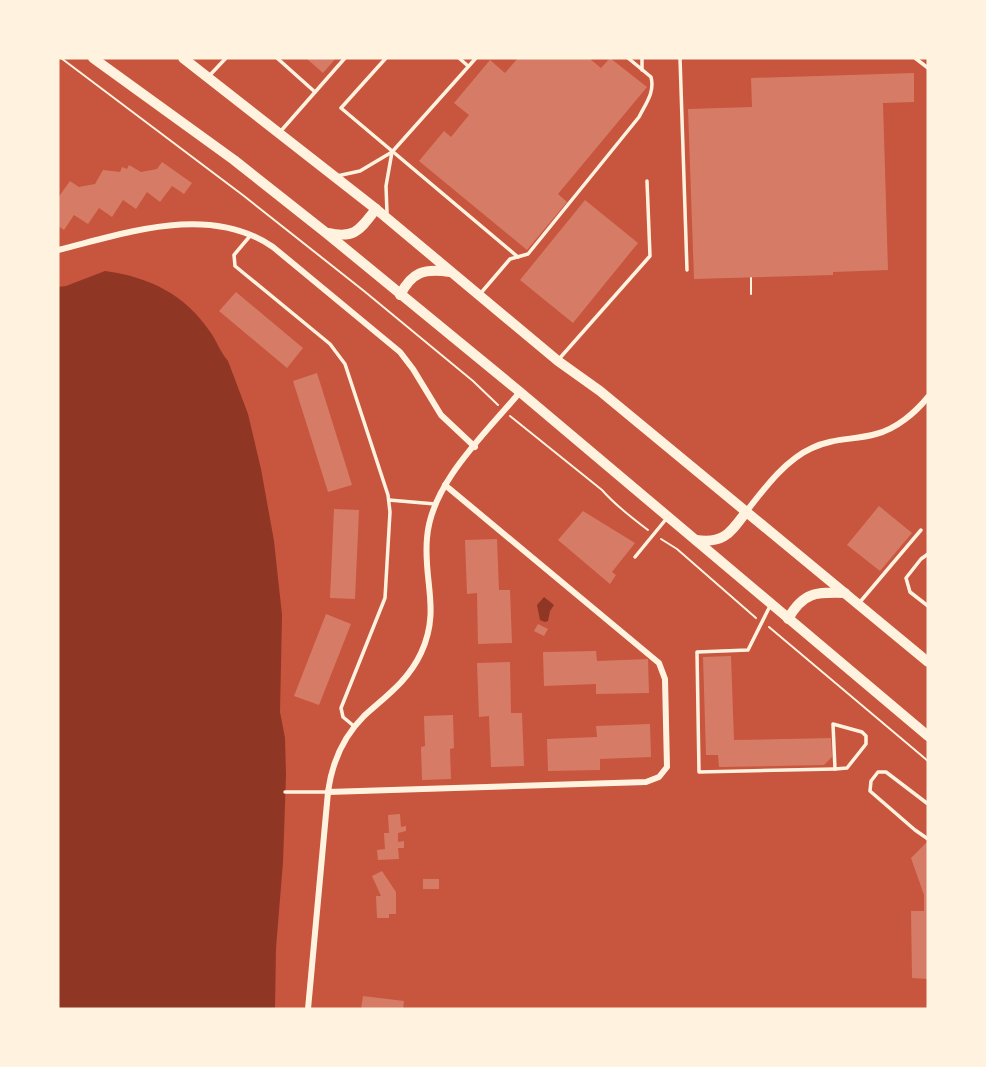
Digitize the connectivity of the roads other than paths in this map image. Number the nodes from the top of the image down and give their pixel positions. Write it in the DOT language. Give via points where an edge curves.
graph roads {
  1 [pos="93,58"];
  2 [pos="183,58"];
  3 [pos="226,58"];
  4 [pos="277,58"];
  5 [pos="345,58"];
  6 [pos="386,58"];
  7 [pos="459,58"];
  8 [pos="476,58"];
  9 [pos="628,58"];
  10 [pos="642,58"];
  11 [pos="680,58"];
  12 [pos="915,58"];
  13 [pos="468,66"];
  14 [pos="928,68"];
  15 [pos="642,70"];
  16 [pos="209,77"];
  17 [pos="315,92"];
  18 [pos="279,132"];
  19 [pos="392,152"];
  20 [pos="335,177"];
  21 [pos="647,181"];
  22 [pos="376,209"];
  23 [pos="387,218"];
  24 [pos="325,232"];
  25 [pos="251,233"];
  26 [pos="58,250"];
  27 [pos="518,257"];
  28 [pos="687,270"];
  29 [pos="450,272"];
  30 [pos="400,295"];
  31 [pos="478,295"];
  32 [pos="558,361"];
  33 [pos="520,392"];
  34 [pos="928,397"];
  35 [pos="922,404"];
  36 [pos="928,411"];
  37 [pos="475,447"];
  38 [pos="445,485"];
  39 [pos="389,500"];
  40 [pos="435,505"];
  41 [pos="746,512"];
  42 [pos="668,516"];
  43 [pos="921,530"];
  44 [pos="696,540"];
  45 [pos="928,554"];
  46 [pos="635,557"];
  47 [pos="845,593"];
  48 [pos="771,604"];
  49 [pos="858,604"];
  50 [pos="928,606"];
  51 [pos="788,619"];
  52 [pos="928,662"];
  53 [pos="355,727"];
  54 [pos="928,736"];
  55 [pos="835,769"];
  56 [pos="285,792"];
  57 [pos="328,792"];
  58 [pos="928,804"];
  59 [pos="928,839"];
  60 [pos="308,1009"];
  1 -- 24 [label="highway"];
  2 -- 16 [label="highway"];
  3 -- 16 [label="lane"];
  4 -- 17 [label="lane"];
  5 -- 17 [label="lane"];
  6 -- 19 [label="lane" via="341,108"];
  7 -- 13 [label="lane"];
  8 -- 13 [label="lane"];
  9 -- 15 [label="lane"];
  10 -- 15 [label="lane"];
  11 -- 28 [label="lane"];
  12 -- 14 [label="lane"];
  13 -- 19 [label="lane"];
  15 -- 27 [label="lane" via="651,77 652,85 639,117 528,254"];
  16 -- 18 [label="highway"];
  17 -- 18 [label="lane"];
  18 -- 20 [label="highway"];
  19 -- 20 [label="lane" via="360,171"];
  19 -- 23 [label="lane"];
  19 -- 27 [label="lane"];
  20 -- 22 [label="highway"];
  21 -- 32 [label="lane" via="650,256"];
  22 -- 23 [label="highway"];
  22 -- 24 [label="highway" via="352,234"];
  23 -- 29 [label="highway"];
  24 -- 30 [label="highway"];
  25 -- 26 [label="street" via="219,224 184,224"];
  25 -- 37 [label="street" via="396,348 441,415"];
  25 -- 39 [label="lane" via="234,256 235,266 340,355"];
  27 -- 31 [label="lane" via="510,259"];
  29 -- 30 [label="highway" via="418,274 408,279"];
  29 -- 31 [label="highway"];
  30 -- 33 [label="highway"];
  31 -- 32 [label="highway"];
  32 -- 41 [label="highway"];
  33 -- 37 [label="street"];
  33 -- 42 [label="highway"];
  34 -- 35 [label="street"];
  35 -- 36 [label="lane"];
  35 -- 41 [label="street" via="898,425 878,434 810,448 787,465"];
  37 -- 38 [label="street"];
  38 -- 40 [label="street"];
  38 -- 57 [label="street" via="659,663 664,675 667,767 646,782"];
  39 -- 40 [label="lane"];
  39 -- 53 [label="lane" via="385,598 341,708"];
  40 -- 53 [label="street" via="427,536 432,610 424,648 400,685"];
  41 -- 44 [label="highway" via="725,537"];
  41 -- 47 [label="highway"];
  42 -- 44 [label="highway"];
  42 -- 46 [label="lane"];
  43 -- 49 [label="lane"];
  44 -- 48 [label="highway"];
  45 -- 50 [label="lane" via="906,578 910,592"];
  47 -- 49 [label="highway"];
  47 -- 51 [label="highway" via="811,595"];
  48 -- 51 [label="highway"];
  48 -- 55 [label="lane" via="748,650 697,652 699,772"];
  49 -- 52 [label="highway"];
  51 -- 54 [label="highway"];
  53 -- 57 [label="street" via="337,756"];
  55 -- 55 [label="lane" via="834,724 862,732 866,744 848,768"];
  56 -- 57 [label="lane"];
  57 -- 60 [label="street"];
  58 -- 59 [label="lane" via="886,772 878,772 871,781 870,791"];
}
